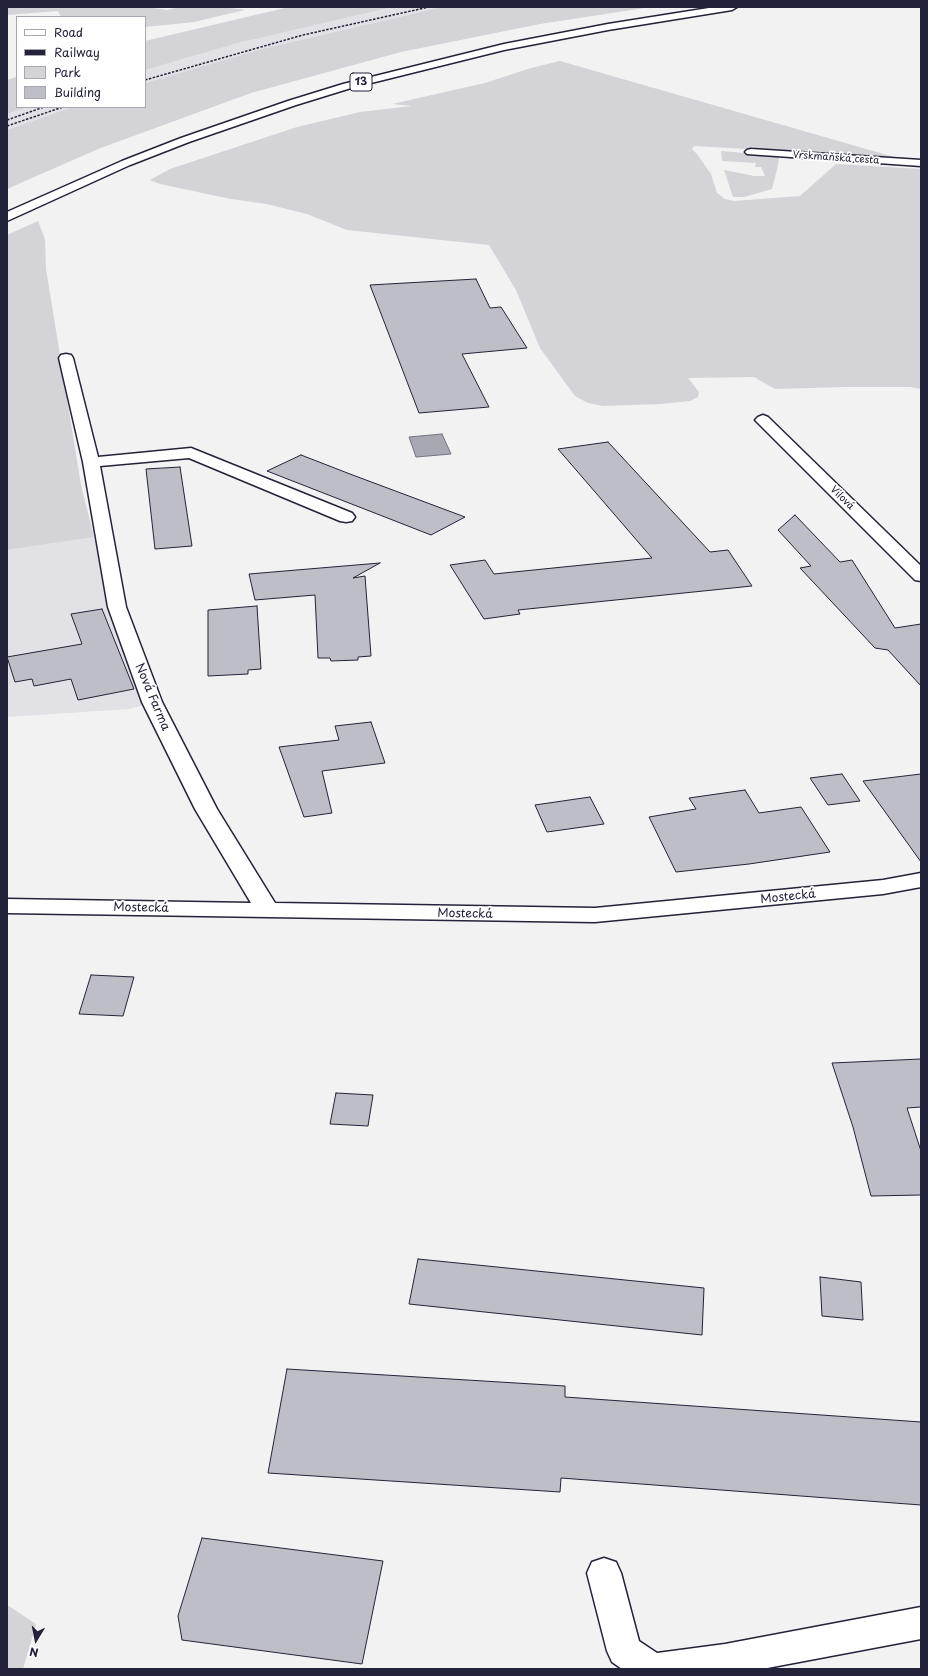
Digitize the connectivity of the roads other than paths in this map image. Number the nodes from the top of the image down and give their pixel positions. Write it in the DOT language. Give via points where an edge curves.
graph roads {
  1 [pos="688,7"];
  2 [pos="732,7"];
  3 [pos="327,81"];
  4 [pos="752,152"];
  5 [pos="921,163"];
  6 [pos="7,217"];
  7 [pos="66,358"];
  8 [pos="763,420"];
  9 [pos="91,462"];
  10 [pos="346,517"];
  11 [pos="921,576"];
  12 [pos="921,880"];
  13 [pos="7,906"];
  14 [pos="268,911"];
  15 [pos="604,1573"];
  16 [pos="921,1623"];
  17 [pos="652,1669"];
  18 [pos="658,1669"];
  1 -- 3 [label="main road, 13" via="490,42"];
  2 -- 6 [label="main road, 13" via="504,47 347,86 185,140 126,163"];
  4 -- 5 [label="main road, Vrskmaňská cesta"];
  7 -- 9 [label="main road, Nová Farma"];
  8 -- 11 [label="main road, Vilová"];
  9 -- 10 [label="main road" via="191,453"];
  9 -- 14 [label="main road, Nová Farma" via="117,607 152,702 206,809"];
  12 -- 14 [label="main road, Mostecká" via="883,887 595,916"];
  13 -- 14 [label="main road, Mostecká"];
  15 -- 17 [label="main road" via="624,1650"];
  16 -- 18 [label="main road" via="725,1660"];
}
